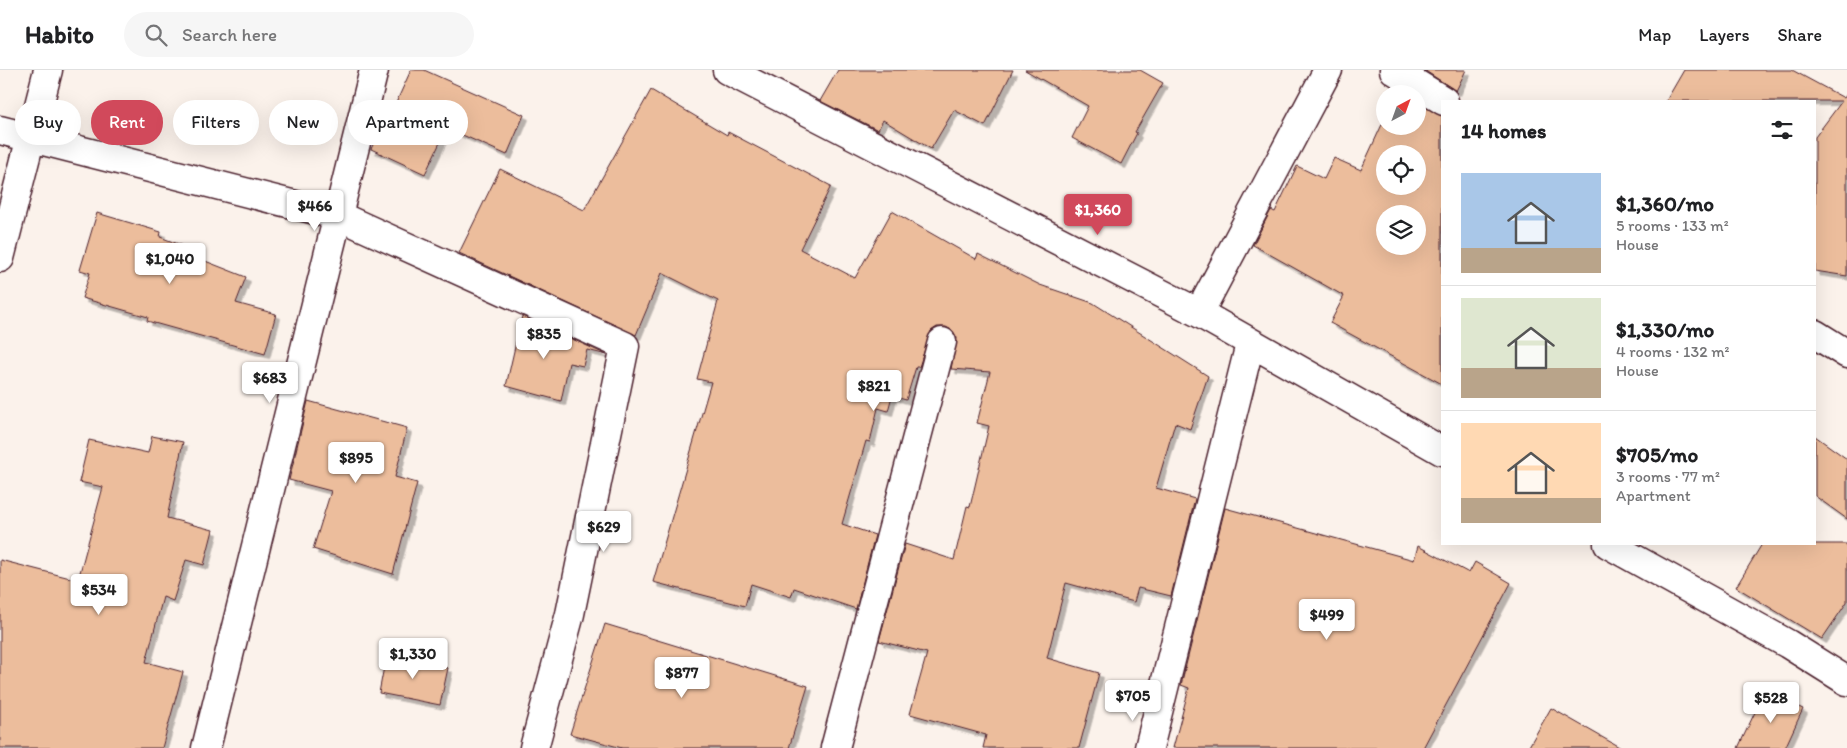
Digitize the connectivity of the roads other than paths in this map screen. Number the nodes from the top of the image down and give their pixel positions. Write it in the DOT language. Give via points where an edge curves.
graph roads {
  1 [pos="48,70"];
  2 [pos="374,70"];
  3 [pos="727,70"];
  4 [pos="1328,70"];
  5 [pos="1394,70"];
  6 [pos="40,100"];
  7 [pos="1442,100"];
  8 [pos="0,130"];
  9 [pos="15,133"];
  10 [pos="29,145"];
  11 [pos="62,145"];
  12 [pos="339,216"];
  13 [pos="0,258"];
  14 [pos="1199,313"];
  15 [pos="1816,335"];
  16 [pos="942,342"];
  17 [pos="1250,344"];
  18 [pos="1847,354"];
  19 [pos="1441,450"];
  20 [pos="1610,545"];
  21 [pos="1847,681"];
  22 [pos="206,748"];
  23 [pos="534,748"];
  24 [pos="835,748"];
  25 [pos="1149,748"];
  1 -- 6 [label="street"];
  2 -- 12 [label="street"];
  3 -- 14 [label="street"];
  4 -- 14 [label="street"];
  5 -- 7 [label="street"];
  8 -- 9 [label="street"];
  10 -- 13 [label="street"];
  11 -- 12 [label="street"];
  12 -- 22 [label="street"];
  12 -- 23 [label="street" via="625,346 570,614"];
  14 -- 17 [label="street"];
  15 -- 18 [label="street"];
  16 -- 24 [label="street"];
  17 -- 19 [label="street"];
  17 -- 25 [label="street"];
  20 -- 21 [label="street" via="1788,644"];
}
